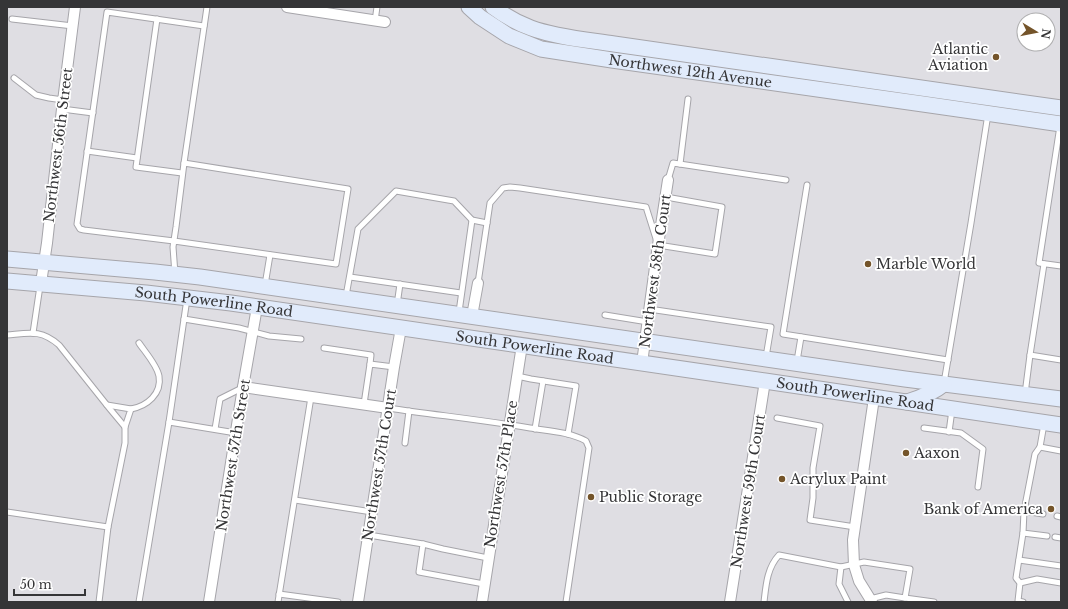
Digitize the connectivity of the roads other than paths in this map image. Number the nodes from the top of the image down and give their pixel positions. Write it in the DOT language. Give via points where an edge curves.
graph roads {
  1 [pos="75,7"];
  2 [pos="207,7"];
  3 [pos="287,7"];
  4 [pos="377,7"];
  5 [pos="469,7"];
  6 [pos="493,7"];
  7 [pos="12,19"];
  8 [pos="157,19"];
  9 [pos="380,21"];
  10 [pos="73,26"];
  11 [pos="204,26"];
  12 [pos="614,44"];
  13 [pos="612,60"];
  14 [pos="14,78"];
  15 [pos="976,96"];
  16 [pos="688,99"];
  17 [pos="63,104"];
  18 [pos="1061,108"];
  19 [pos="981,112"];
  20 [pos="93,113"];
  21 [pos="1061,124"];
  22 [pos="87,151"];
  23 [pos="137,158"];
  24 [pos="184,164"];
  25 [pos="680,164"];
  26 [pos="182,173"];
  27 [pos="668,180"];
  28 [pos="786,180"];
  29 [pos="807,185"];
  30 [pos="666,197"];
  31 [pos="472,220"];
  32 [pos="487,223"];
  33 [pos="174,241"];
  34 [pos="658,245"];
  35 [pos="270,254"];
  36 [pos="7,258"];
  37 [pos="44,262"];
  38 [pos="1044,264"];
  39 [pos="1061,266"];
  40 [pos="175,274"];
  41 [pos="350,277"];
  42 [pos="7,280"];
  43 [pos="41,283"];
  44 [pos="478,283"];
  45 [pos="400,284"];
  46 [pos="265,286"];
  47 [pos="295,290"];
  48 [pos="461,293"];
  49 [pos="187,298"];
  50 [pos="346,298"];
  51 [pos="231,303"];
  52 [pos="397,305"];
  53 [pos="257,307"];
  54 [pos="420,309"];
  55 [pos="649,310"];
  56 [pos="465,315"];
  57 [pos="605,315"];
  58 [pos="184,319"];
  59 [pos="648,322"];
  60 [pos="401,328"];
  61 [pos="253,332"];
  62 [pos="33,333"];
  63 [pos="7,335"];
  64 [pos="801,337"];
  65 [pos="301,339"];
  66 [pos="645,341"];
  67 [pos="139,343"];
  68 [pos="522,345"];
  69 [pos="324,348"];
  70 [pos="1030,355"];
  71 [pos="747,356"];
  72 [pos="766,358"];
  73 [pos="948,360"];
  74 [pos="1061,360"];
  75 [pos="793,362"];
  76 [pos="642,363"];
  77 [pos="370,364"];
  78 [pos="394,367"];
  79 [pos="517,376"];
  80 [pos="543,381"];
  81 [pos="765,381"];
  82 [pos="944,384"];
  83 [pos="243,387"];
  84 [pos="1024,394"];
  85 [pos="311,397"];
  86 [pos="874,398"];
  87 [pos="1061,399"];
  88 [pos="906,403"];
  89 [pos="364,404"];
  90 [pos="107,405"];
  91 [pos="131,408"];
  92 [pos="388,408"];
  93 [pos="952,409"];
  94 [pos="409,411"];
  95 [pos="777,418"];
  96 [pos="169,422"];
  97 [pos="1044,423"];
  98 [pos="509,424"];
  99 [pos="1061,425"];
  100 [pos="125,427"];
  101 [pos="924,428"];
  102 [pos="215,429"];
  103 [pos="535,429"];
  104 [pos="949,432"];
  105 [pos="236,433"];
  106 [pos="568,434"];
  107 [pos="405,443"];
  108 [pos="1040,447"];
  109 [pos="1061,451"];
  110 [pos="978,487"];
  111 [pos="295,500"];
  112 [pos="1024,511"];
  113 [pos="7,512"];
  114 [pos="372,512"];
  115 [pos="1043,514"];
  116 [pos="108,527"];
  117 [pos="855,527"];
  118 [pos="1023,534"];
  119 [pos="369,535"];
  120 [pos="1047,536"];
  121 [pos="1055,537"];
  122 [pos="1061,538"];
  123 [pos="423,544"];
  124 [pos="488,558"];
  125 [pos="1019,560"];
  126 [pos="854,564"];
  127 [pos="1061,566"];
  128 [pos="841,567"];
  129 [pos="1020,583"];
  130 [pos="1061,583"];
  131 [pos="484,584"];
  132 [pos="279,594"];
  133 [pos="905,598"];
  134 [pos="871,600"];
  135 [pos="99,602"];
  136 [pos="139,602"];
  137 [pos="210,602"];
  138 [pos="278,602"];
  139 [pos="338,602"];
  140 [pos="358,602"];
  141 [pos="482,602"];
  142 [pos="566,602"];
  143 [pos="730,602"];
  144 [pos="764,602"];
  145 [pos="848,602"];
  146 [pos="934,602"];
  147 [pos="1019,602"];
  1 -- 10 [label="street, Northwest 56th Street"];
  2 -- 11 [label="lane"];
  3 -- 9 [label="street"];
  4 -- 9 [label="lane"];
  5 -- 13 [label="main road, Northwest 12th Avenue" via="504,33 536,47"];
  6 -- 12 [label="main road, Northwest 12th Avenue" via="516,22 531,28"];
  7 -- 10 [label="lane"];
  8 -- 11 [label="lane"];
  8 -- 20 [label="lane" via="107,12"];
  8 -- 23 [label="lane"];
  10 -- 17 [label="street, Northwest 56th Street"];
  11 -- 24 [label="lane"];
  12 -- 13 [label="main road"];
  12 -- 15 [label="main road, Northwest 12th Avenue"];
  13 -- 19 [label="main road, Northwest 12th Avenue"];
  14 -- 17 [label="lane" via="36,95"];
  15 -- 18 [label="main road, Northwest 12th Avenue"];
  15 -- 19 [label="main road"];
  16 -- 25 [label="lane"];
  17 -- 20 [label="lane"];
  17 -- 37 [label="street, Northwest 56th Street"];
  19 -- 21 [label="main road, Northwest 12th Avenue"];
  19 -- 73 [label="lane" via="971,223"];
  20 -- 22 [label="lane"];
  21 -- 38 [label="lane" via="1039,263"];
  22 -- 23 [label="lane"];
  22 -- 33 [label="lane" via="77,224 80,229"];
  23 -- 26 [label="lane" via="136,167"];
  24 -- 26 [label="lane"];
  24 -- 35 [label="lane" via="348,189 336,264"];
  25 -- 27 [label="lane" via="673,163"];
  25 -- 28 [label="lane"];
  26 -- 33 [label="lane"];
  27 -- 30 [label="street, Northwest 58th Court"];
  29 -- 64 [label="lane" via="783,334"];
  30 -- 34 [label="street, Northwest 58th Court"];
  30 -- 34 [label="lane" via="722,207 715,254"];
  31 -- 32 [label="lane"];
  31 -- 41 [label="lane" via="454,201 396,191 358,229"];
  31 -- 48 [label="lane"];
  32 -- 34 [label="lane" via="490,203 503,188 520,188 646,207"];
  32 -- 44 [label="lane"];
  33 -- 35 [label="lane"];
  33 -- 40 [label="lane"];
  34 -- 55 [label="street, Northwest 58th Court"];
  35 -- 46 [label="lane"];
  36 -- 37 [label="main road, South Powerline Road"];
  37 -- 40 [label="main road, South Powerline Road"];
  37 -- 43 [label="street, Northwest 56th Street"];
  38 -- 39 [label="lane"];
  38 -- 70 [label="lane"];
  40 -- 46 [label="main road, South Powerline Road"];
  41 -- 45 [label="lane"];
  41 -- 50 [label="lane"];
  42 -- 43 [label="main road, South Powerline Road"];
  43 -- 49 [label="main road, South Powerline Road"];
  43 -- 62 [label="lane"];
  44 -- 56 [label="street"];
  45 -- 48 [label="lane"];
  45 -- 52 [label="lane"];
  46 -- 47 [label="main road, South Powerline Road"];
  46 -- 51 [label="main road" via="257,293"];
  47 -- 50 [label="main road, South Powerline Road"];
  47 -- 53 [label="main road" via="266,299"];
  48 -- 56 [label="lane"];
  49 -- 51 [label="main road, South Powerline Road"];
  49 -- 58 [label="lane"];
  50 -- 52 [label="main road, South Powerline Road"];
  51 -- 53 [label="main road, South Powerline Road"];
  52 -- 54 [label="main road, South Powerline Road"];
  53 -- 60 [label="main road, South Powerline Road"];
  53 -- 61 [label="street, Northwest 57th Street"];
  54 -- 56 [label="main road, South Powerline Road"];
  54 -- 60 [label="main road" via="405,321"];
  55 -- 59 [label="street, Northwest 58th Court"];
  55 -- 72 [label="lane" via="770,327"];
  56 -- 66 [label="main road, South Powerline Road"];
  57 -- 59 [label="lane"];
  58 -- 61 [label="lane"];
  58 -- 96 [label="lane"];
  59 -- 66 [label="street, Northwest 58th Court"];
  60 -- 68 [label="main road, South Powerline Road"];
  60 -- 78 [label="street, Northwest 57th Court"];
  61 -- 65 [label="lane"];
  61 -- 83 [label="street, Northwest 57th Street"];
  62 -- 63 [label="lane"];
  62 -- 90 [label="lane" via="46,336 60,345"];
  64 -- 73 [label="lane"];
  64 -- 75 [label="lane"];
  66 -- 71 [label="main road, South Powerline Road"];
  66 -- 76 [label="street, Northwest 58th Court"];
  67 -- 91 [label="lane" via="156,367 159,385 150,400 139,408"];
  68 -- 76 [label="main road, South Powerline Road"];
  68 -- 79 [label="street, Northwest 57th Place"];
  69 -- 77 [label="lane" via="371,355"];
  70 -- 74 [label="lane"];
  70 -- 84 [label="lane"];
  71 -- 72 [label="main road, South Powerline Road"];
  71 -- 81 [label="main road" via="762,370"];
  72 -- 75 [label="main road, South Powerline Road"];
  73 -- 82 [label="lane"];
  75 -- 81 [label="main road" via="776,371"];
  75 -- 82 [label="main road, South Powerline Road"];
  76 -- 81 [label="main road, South Powerline Road"];
  77 -- 78 [label="lane"];
  77 -- 89 [label="lane"];
  78 -- 92 [label="street, Northwest 57th Court"];
  79 -- 80 [label="lane"];
  79 -- 98 [label="street, Northwest 57th Place"];
  80 -- 103 [label="lane"];
  80 -- 106 [label="lane" via="576,386"];
  81 -- 86 [label="main road, South Powerline Road"];
  81 -- 143 [label="street, Northwest 59th Court"];
  82 -- 84 [label="main road, South Powerline Road"];
  82 -- 88 [label="main road"];
  83 -- 85 [label="street"];
  83 -- 102 [label="lane" via="220,399"];
  83 -- 105 [label="street, Northwest 57th Street"];
  84 -- 87 [label="main road, South Powerline Road"];
  85 -- 89 [label="street"];
  85 -- 111 [label="lane"];
  86 -- 88 [label="main road, South Powerline Road"];
  86 -- 117 [label="street"];
  88 -- 93 [label="main road, South Powerline Road"];
  89 -- 92 [label="street"];
  90 -- 91 [label="lane"];
  90 -- 100 [label="lane"];
  91 -- 100 [label="lane"];
  92 -- 94 [label="lane"];
  92 -- 114 [label="street, Northwest 57th Court"];
  93 -- 97 [label="main road, South Powerline Road"];
  93 -- 104 [label="lane"];
  94 -- 98 [label="lane"];
  94 -- 107 [label="lane"];
  95 -- 117 [label="lane" via="820,426 813,468 810,520"];
  96 -- 102 [label="lane"];
  96 -- 136 [label="lane"];
  97 -- 99 [label="main road, South Powerline Road"];
  97 -- 108 [label="lane"];
  98 -- 103 [label="lane"];
  98 -- 124 [label="street, Northwest 57th Place"];
  100 -- 116 [label="lane" via="125,443"];
  101 -- 104 [label="lane"];
  102 -- 105 [label="lane"];
  103 -- 106 [label="lane"];
  104 -- 110 [label="lane" via="961,433 983,449"];
  105 -- 137 [label="street, Northwest 57th Street"];
  106 -- 142 [label="lane" via="586,441 589,448"];
  108 -- 109 [label="lane"];
  108 -- 112 [label="lane" via="1035,454"];
  111 -- 114 [label="lane"];
  111 -- 132 [label="lane"];
  112 -- 115 [label="lane"];
  112 -- 118 [label="lane"];
  113 -- 116 [label="lane"];
  114 -- 119 [label="street, Northwest 57th Court"];
  116 -- 135 [label="lane"];
  117 -- 126 [label="street"];
  118 -- 120 [label="lane"];
  118 -- 125 [label="lane"];
  119 -- 123 [label="lane"];
  119 -- 140 [label="street, Northwest 57th Court"];
  121 -- 122 [label="lane"];
  123 -- 124 [label="lane"];
  123 -- 131 [label="lane" via="419,572"];
  124 -- 131 [label="street, Northwest 57th Place"];
  125 -- 127 [label="lane"];
  125 -- 129 [label="lane" via="1016,578"];
  126 -- 128 [label="lane"];
  126 -- 133 [label="lane" via="864,562 910,569"];
  126 -- 134 [label="street" via="859,581"];
  128 -- 144 [label="lane" via="779,555 767,577"];
  128 -- 145 [label="lane" via="839,584"];
  129 -- 130 [label="lane" via="1037,579"];
  129 -- 147 [label="lane"];
  131 -- 141 [label="street, Northwest 57th Place"];
  132 -- 138 [label="lane"];
  132 -- 139 [label="lane"];
  133 -- 134 [label="lane" via="886,595"];
  133 -- 146 [label="lane"];
}
